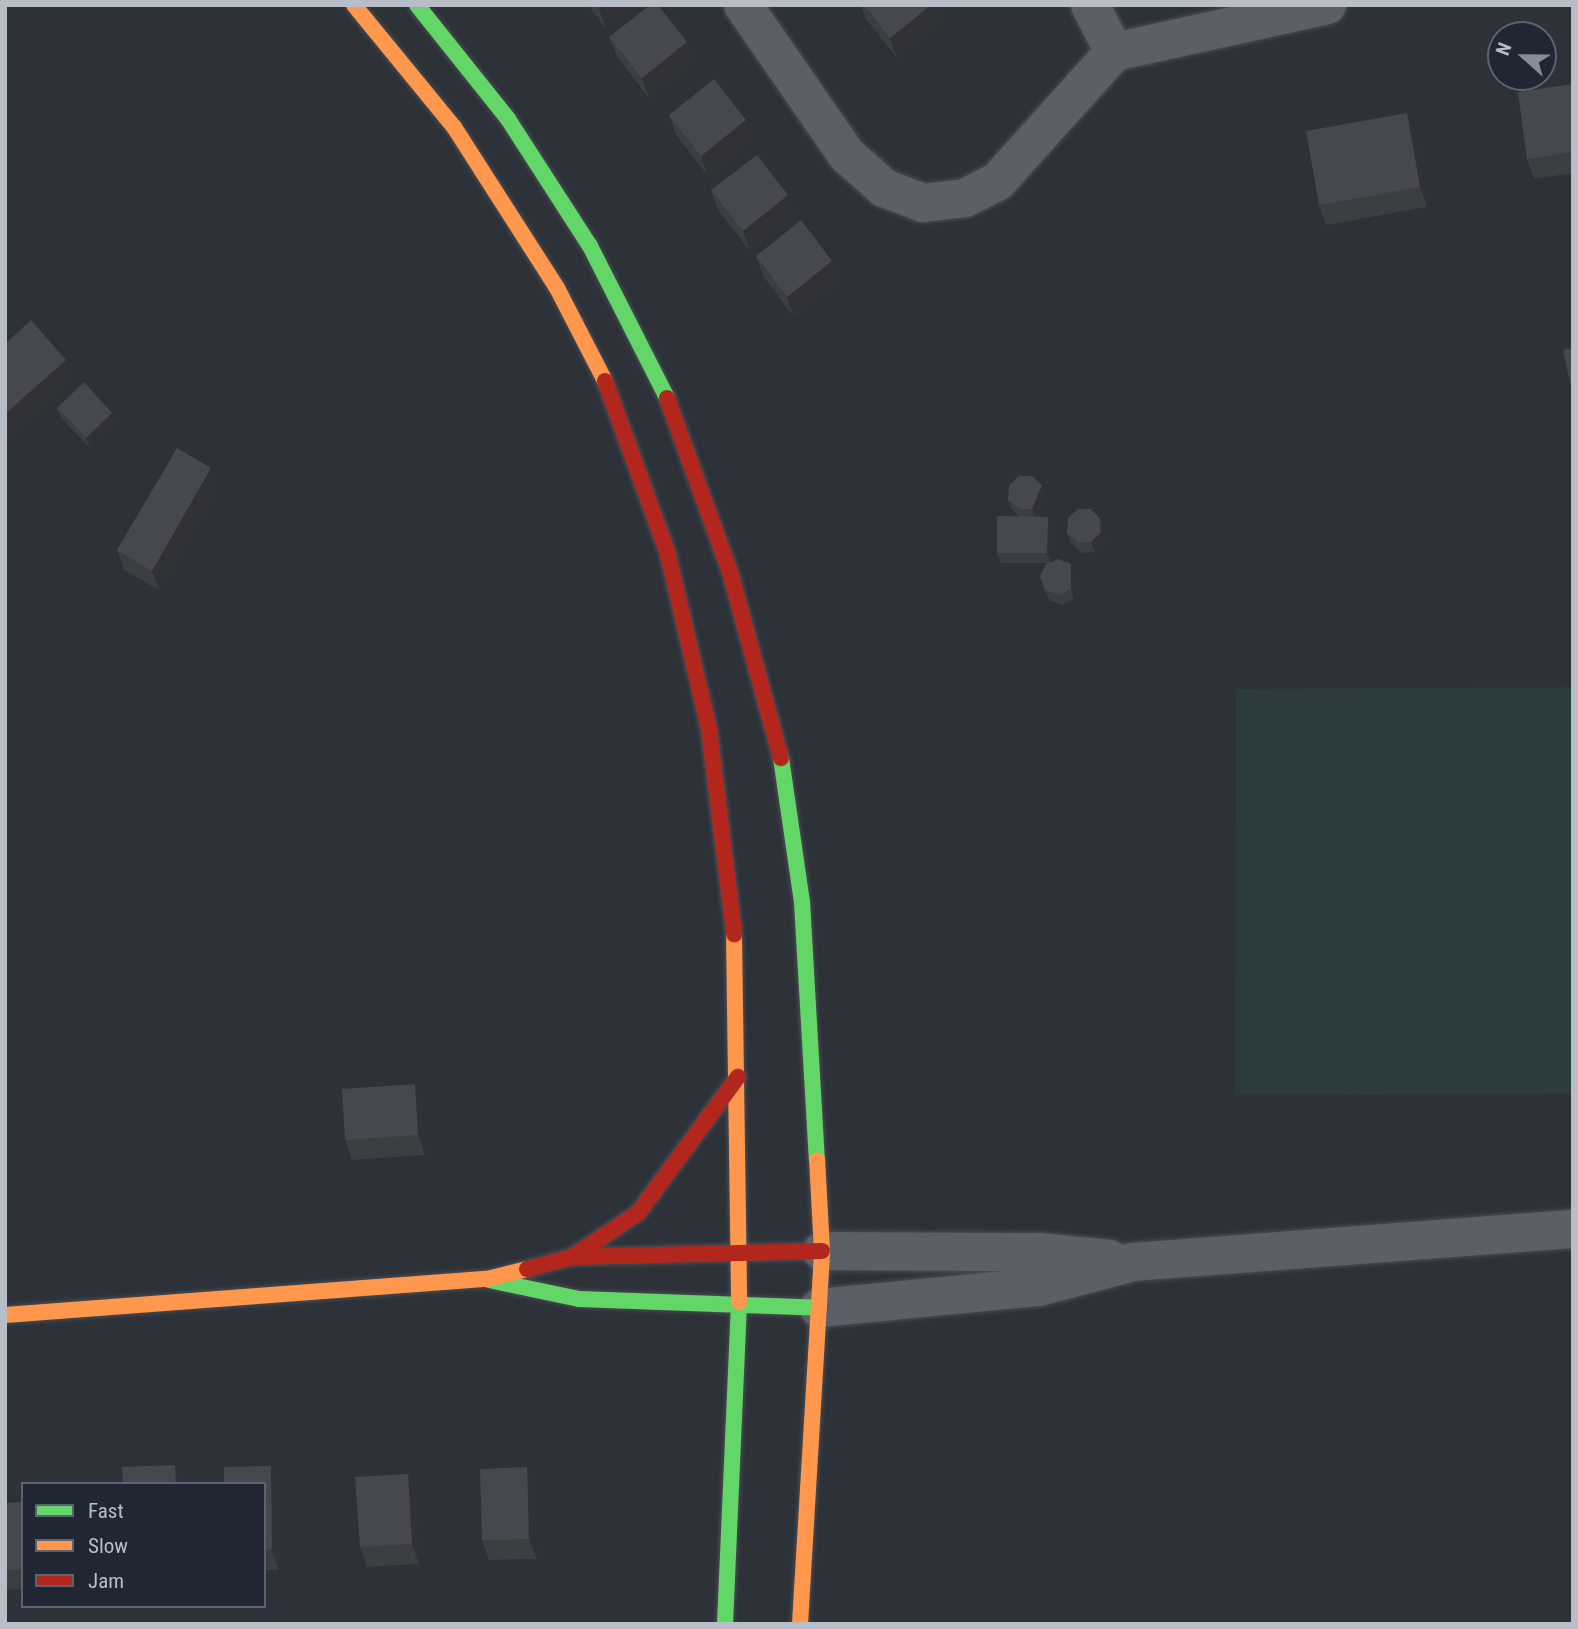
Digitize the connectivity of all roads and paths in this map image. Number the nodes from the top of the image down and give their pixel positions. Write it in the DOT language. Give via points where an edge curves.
graph roads {
  1 [pos="354,5"];
  2 [pos="417,5"];
  3 [pos="743,5"];
  4 [pos="1090,5"];
  5 [pos="1327,5"];
  6 [pos="1114,52"];
  7 [pos="738,1077"];
  8 [pos="1573,1229"];
  9 [pos="822,1251"];
  10 [pos="741,1255"];
  11 [pos="572,1257"];
  12 [pos="1133,1262"];
  13 [pos="486,1279"];
  14 [pos="819,1308"];
  15 [pos="739,1309"];
  16 [pos="5,1315"];
  17 [pos="725,1624"];
  18 [pos="800,1624"];
  1 -- 7 [label="main road" via="454,127 557,288 619,407 667,551 709,729 733,904"];
  2 -- 9 [label="main road" via="508,119 590,246 671,406 730,572 780,754 802,902"];
  3 -- 6 [label="street" via="847,155 884,188 923,203 965,198 998,181"];
  4 -- 6 [label="street"];
  5 -- 6 [label="street"];
  7 -- 10 [label="main road"];
  7 -- 11 [label="main road" via="638,1213"];
  8 -- 12 [label="street"];
  9 -- 10 [label="main road"];
  9 -- 12 [label="street" via="1039,1252"];
  9 -- 14 [label="main road"];
  10 -- 11 [label="main road"];
  10 -- 15 [label="main road"];
  11 -- 13 [label="main road"];
  12 -- 14 [label="street" via="1038,1287"];
  13 -- 15 [label="main road" via="541,1296"];
  13 -- 16 [label="main road"];
  14 -- 15 [label="main road"];
  14 -- 18 [label="main road"];
  15 -- 17 [label="main road"];
}
